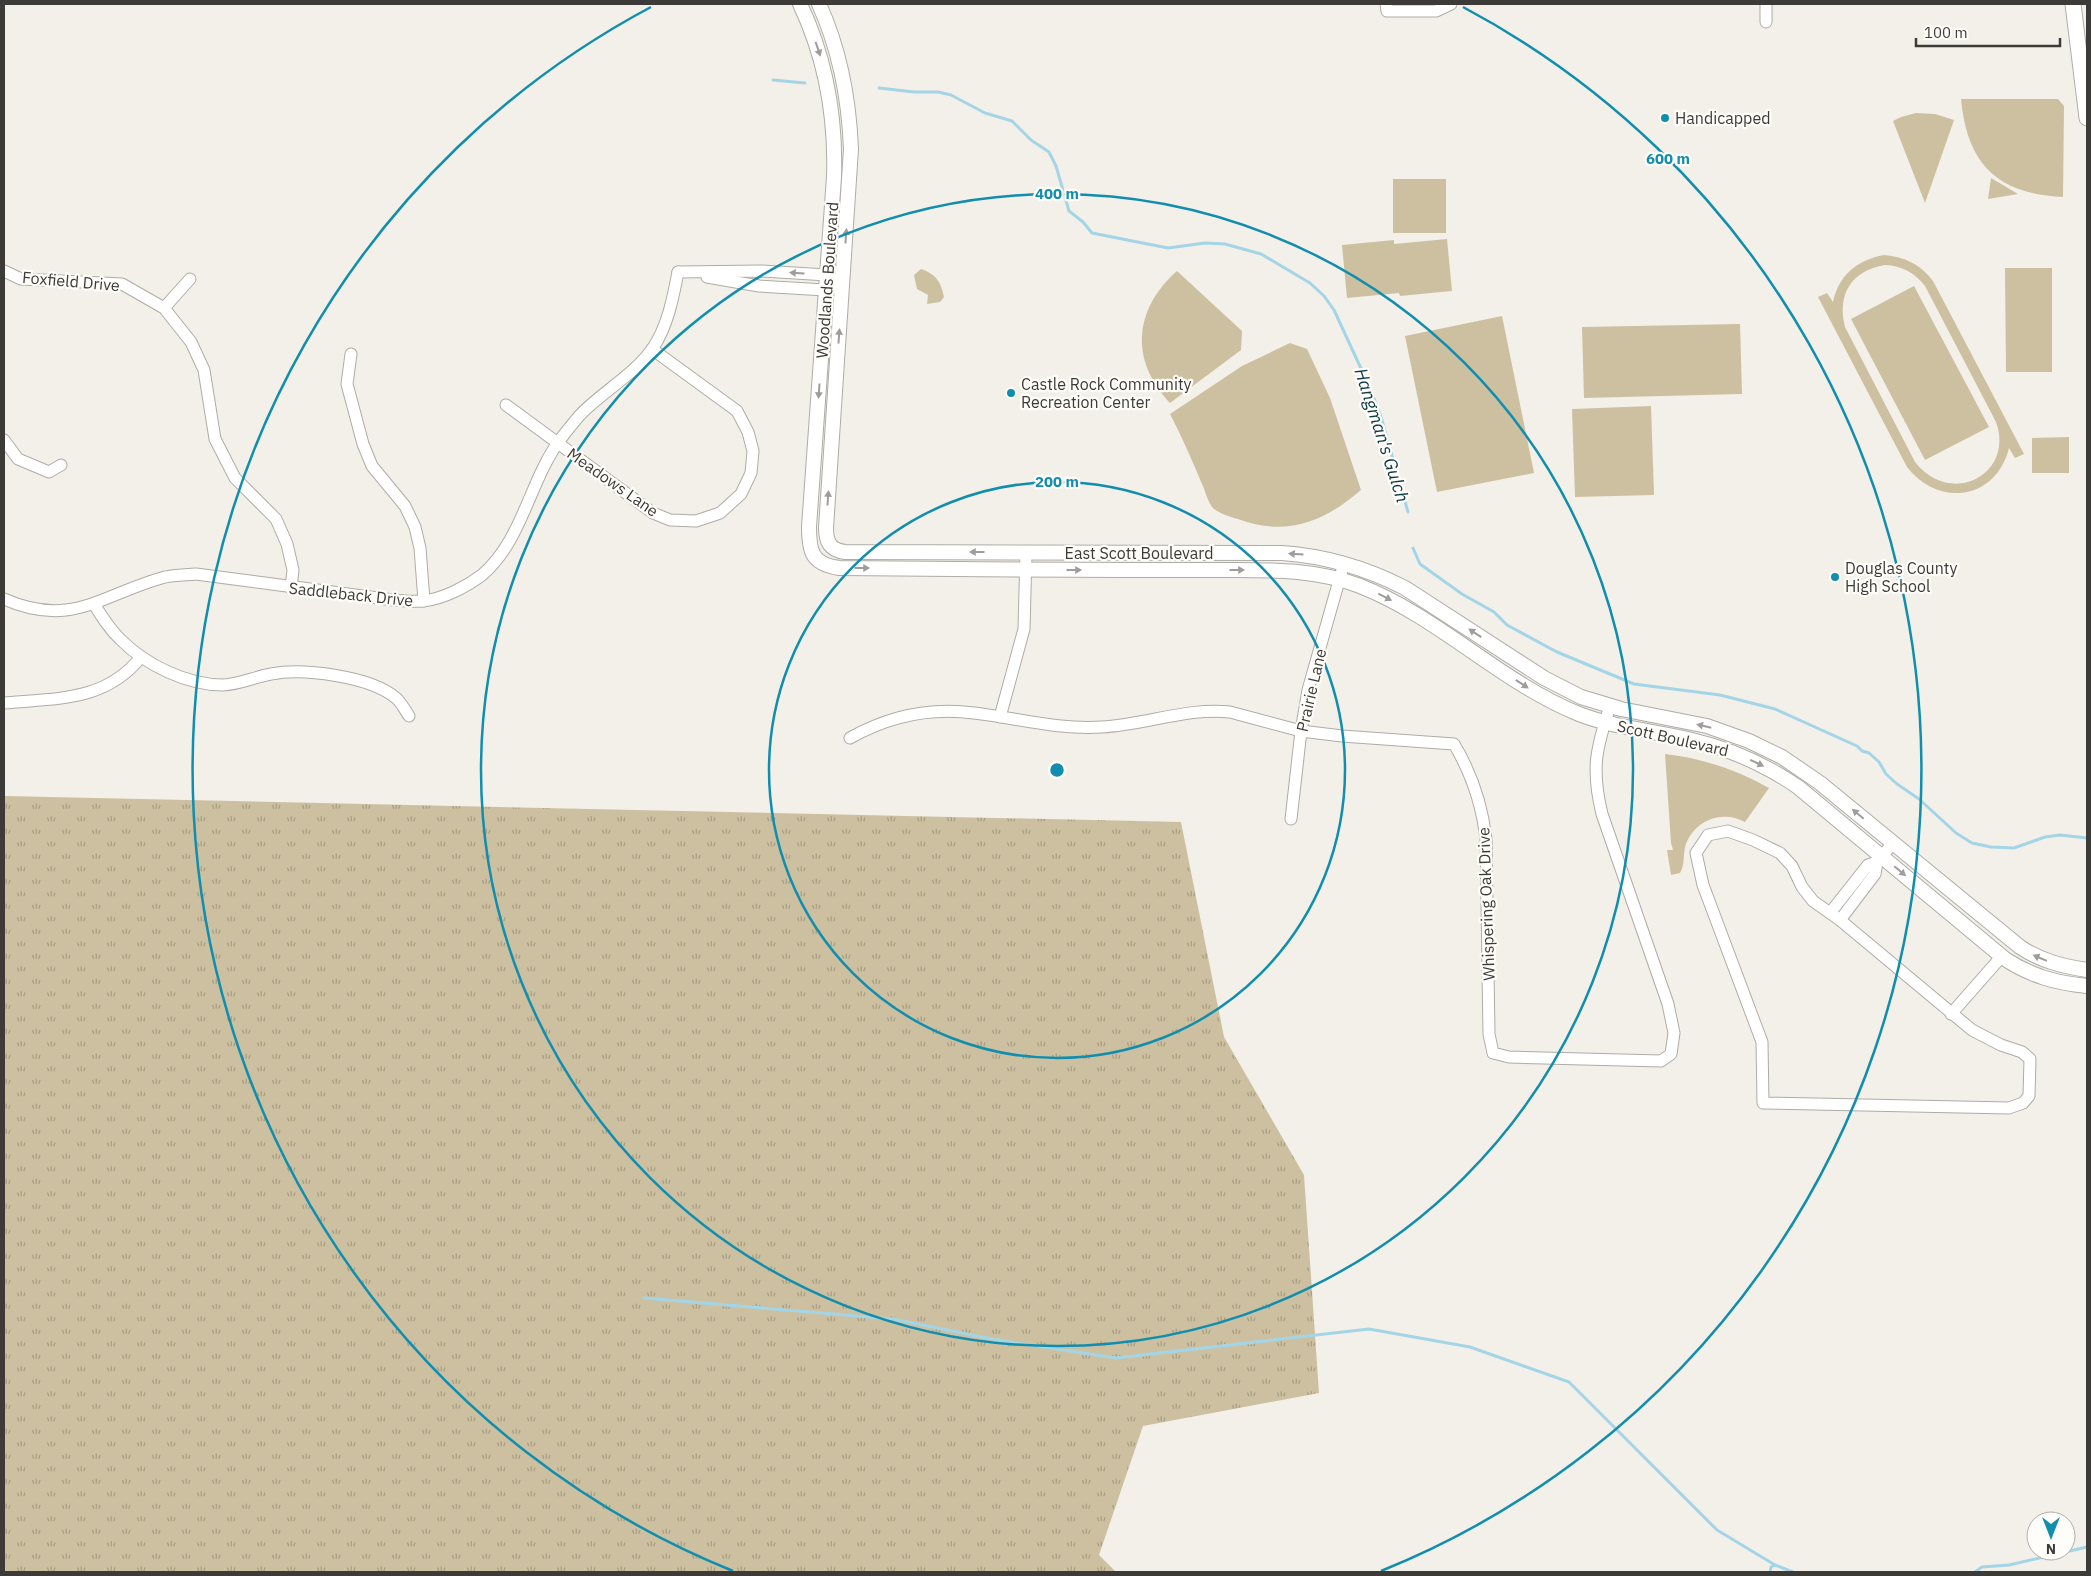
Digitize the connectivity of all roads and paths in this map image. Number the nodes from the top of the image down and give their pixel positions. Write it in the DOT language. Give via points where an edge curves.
graph roads {
  1 [pos="800,4"];
  2 [pos="819,4"];
  3 [pos="1386,4"];
  4 [pos="1451,4"];
  5 [pos="1766,4"];
  6 [pos="2073,4"];
  7 [pos="1766,22"];
  8 [pos="2087,118"];
  9 [pos="4,271"];
  10 [pos="678,272"];
  11 [pos="826,275"];
  12 [pos="190,279"];
  13 [pos="843,285"];
  14 [pos="825,290"];
  15 [pos="164,308"];
  16 [pos="652,349"];
  17 [pos="351,354"];
  18 [pos="506,405"];
  19 [pos="4,440"];
  20 [pos="558,442"];
  21 [pos="61,465"];
  22 [pos="830,546"];
  23 [pos="1026,553"];
  24 [pos="816,559"];
  25 [pos="1344,563"];
  26 [pos="1026,570"];
  27 [pos="1340,579"];
  28 [pos="291,588"];
  29 [pos="4,600"];
  30 [pos="424,601"];
  31 [pos="94,604"];
  32 [pos="1438,609"];
  33 [pos="141,657"];
  34 [pos="4,703"];
  35 [pos="1610,706"];
  36 [pos="409,716"];
  37 [pos="1000,717"];
  38 [pos="1605,722"];
  39 [pos="1301,732"];
  40 [pos="850,738"];
  41 [pos="1291,819"];
  42 [pos="1893,843"];
  43 [pos="1879,859"];
  44 [pos="1830,913"];
  45 [pos="1840,920"];
  46 [pos="2002,956"];
  47 [pos="2087,970"];
  48 [pos="2087,986"];
  49 [pos="1951,1014"];
  1 -- 11 [label="street, Woodlands Boulevard, one-way" via="821,56 833,118 834,176"];
  13 -- 2 [label="street, Woodlands Boulevard, one-way" via="851,167 849,108 840,62"];
  3 -- 4 [label="street" via="1387,11 1436,11"];
  5 -- 7 [label="street"];
  6 -- 8 [label="main road"];
  9 -- 15 [label="street, Foxfield Drive" via="21,279 122,284"];
  11 -- 10 [label="street, one-way" via="762,271"];
  10 -- 14 [label="street" via="759,286"];
  10 -- 16 [label="street, Saddleback Drive" via="669,312"];
  11 -- 13 [label="street"];
  11 -- 14 [label="street, Woodlands Boulevard"];
  12 -- 15 [label="street"];
  13 -- 14 [label="street"];
  22 -- 13 [label="street, Woodlands Boulevard, one-way" via="826,528"];
  14 -- 24 [label="street, Woodlands Boulevard, one-way" via="808,528 810,548"];
  15 -- 28 [label="street, Foxfield Drive" via="191,342 204,370 216,439 235,478 276,520 287,544 293,570"];
  16 -- 20 [label="street, Saddleback Drive" via="580,414"];
  16 -- 20 [label="street, Meadows Lane" via="737,411 753,451 751,473 741,494 720,513 696,521 670,520 653,513"];
  17 -- 30 [label="street" via="347,384 363,444 372,466 405,506 415,527"];
  18 -- 20 [label="street, Meadows Lane"];
  19 -- 21 [label="street" via="18,459 49,472"];
  20 -- 30 [label="street, Saddleback Drive" via="536,480 504,551 482,575 442,597"];
  23 -- 22 [label="street, East Scott Boulevard, one-way" via="844,552"];
  25 -- 23 [label="street, East Scott Boulevard, one-way" via="1282,553"];
  23 -- 26 [label="street"];
  24 -- 26 [label="street, East Scott Boulevard, one-way" via="839,568"];
  25 -- 27 [label="street, Prairie Lane"];
  25 -- 32 [label="street, East Scott Boulevard" via="1387,579"];
  26 -- 27 [label="street, East Scott Boulevard, one-way" via="1272,570"];
  26 -- 37 [label="street" via="1023,636"];
  27 -- 38 [label="street, Scott Boulevard, one-way" via="1399,605 1556,704"];
  27 -- 39 [label="street, Prairie Lane" via="1308,690"];
  28 -- 30 [label="street, Saddleback Drive"];
  28 -- 31 [label="street, Saddleback Drive" via="196,574 166,577"];
  29 -- 31 [label="street, Saddleback Drive" via="21,607 51,612 71,611"];
  31 -- 33 [label="street" via="120,640"];
  35 -- 32 [label="street, Scott Boulevard, one-way" via="1580,697 1544,678"];
  33 -- 34 [label="street" via="116,681 98,690 76,697"];
  33 -- 36 [label="street" via="182,677 223,685 271,674 308,673 344,677 388,692"];
  35 -- 38 [label="street, Whispering Oak Drive"];
  42 -- 35 [label="street, Scott Boulevard, one-way" via="1820,783 1767,749 1707,726"];
  37 -- 39 [label="street, Whispering Oak Drive" via="1101,728 1218,710"];
  37 -- 40 [label="street, Whispering Oak Drive" via="972,712 928,712 875,724"];
  38 -- 39 [label="street, Whispering Oak Drive" via="1596,758 1595,784 1602,814 1668,1004 1674,1033 1671,1054 1661,1061 1509,1057 1493,1052 1489,1034 1486,839 1468,767 1454,744"];
  38 -- 43 [label="street, Scott Boulevard, one-way" via="1694,740 1758,763 1798,787"];
  39 -- 41 [label="street, Prairie Lane"];
  42 -- 43 [label="street"];
  47 -- 42 [label="street, Scott Boulevard, one-way" via="2053,964 2031,955"];
  43 -- 44 [label="street" via="1868,865"];
  43 -- 45 [label="street" via="1875,874"];
  43 -- 46 [label="street, Scott Boulevard, one-way"];
  44 -- 45 [label="street"];
  44 -- 49 [label="street" via="1813,901 1792,866 1780,853 1753,840 1728,831 1708,835 1696,853 1704,885 1762,1042 1763,1103 2009,1108 2023,1102 2029,1096 2030,1059 2022,1052 1972,1030"];
  45 -- 49 [label="street"];
  46 -- 48 [label="street, Scott Boulevard" via="2036,976"];
  46 -- 49 [label="street"];
}
